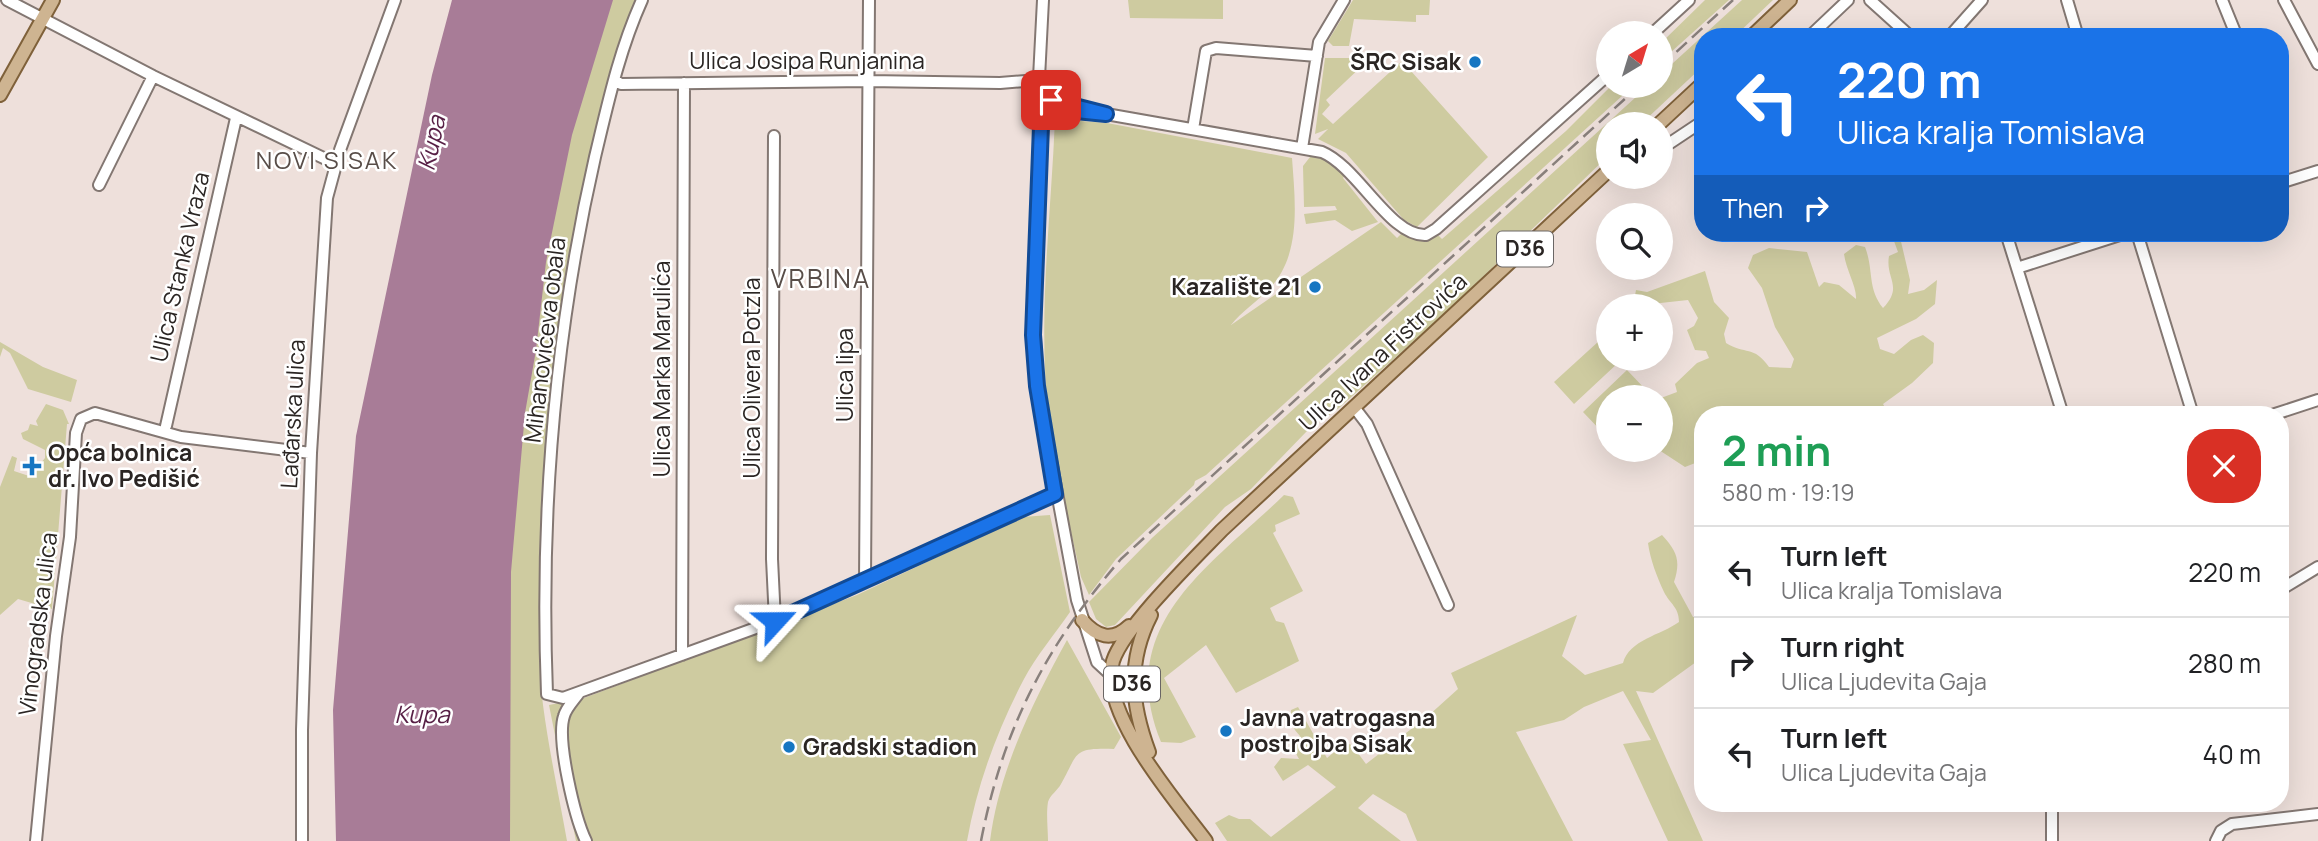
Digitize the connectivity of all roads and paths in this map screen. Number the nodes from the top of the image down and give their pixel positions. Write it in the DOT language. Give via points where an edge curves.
graph roads {
  1 [pos="7,0"];
  2 [pos="53,0"];
  3 [pos="395,0"];
  4 [pos="642,0"];
  5 [pos="869,0"];
  6 [pos="1043,0"];
  7 [pos="1345,0"];
  8 [pos="1689,0"];
  9 [pos="1790,0"];
  10 [pos="1848,0"];
  11 [pos="1870,0"];
  12 [pos="1982,0"];
  13 [pos="2067,0"];
  14 [pos="2222,0"];
  15 [pos="2284,0"];
  16 [pos="42,19"];
  17 [pos="1666,21"];
  18 [pos="1760,28"];
  19 [pos="1818,28"];
  20 [pos="1901,28"];
  21 [pos="1957,28"];
  22 [pos="2075,28"];
  23 [pos="2233,28"];
  24 [pos="1317,56"];
  25 [pos="2318,64"];
  26 [pos="153,76"];
  27 [pos="1042,79"];
  28 [pos="616,81"];
  29 [pos="868,81"];
  30 [pos="684,83"];
  31 [pos="1000,83"];
  32 [pos="1596,86"];
  33 [pos="1694,91"];
  34 [pos="1036,92"];
  35 [pos="0,94"];
  36 [pos="1044,105"];
  37 [pos="1672,112"];
  38 [pos="236,118"];
  39 [pos="1694,127"];
  40 [pos="1193,129"];
  41 [pos="774,136"];
  42 [pos="1673,141"];
  43 [pos="1302,148"];
  44 [pos="335,164"];
  45 [pos="2318,171"];
  46 [pos="2289,180"];
  47 [pos="1596,182"];
  48 [pos="99,185"];
  49 [pos="2009,242"];
  50 [pos="2098,242"];
  51 [pos="2140,242"];
  52 [pos="2017,268"];
  53 [pos="2318,400"];
  54 [pos="2060,406"];
  55 [pos="2190,406"];
  56 [pos="1354,407"];
  57 [pos="2289,409"];
  58 [pos="166,426"];
  59 [pos="312,453"];
  60 [pos="1055,494"];
  61 [pos="2318,567"];
  62 [pos="865,581"];
  63 [pos="2289,585"];
  64 [pos="1165,591"];
  65 [pos="1448,605"];
  66 [pos="1144,616"];
  67 [pos="775,621"];
  68 [pos="1082,621"];
  69 [pos="682,655"];
  70 [pos="1110,674"];
  71 [pos="581,691"];
  72 [pos="1160,778"];
  73 [pos="2052,812"];
  74 [pos="2318,814"];
  75 [pos="36,841"];
  76 [pos="302,841"];
  77 [pos="586,841"];
  78 [pos="1206,841"];
  79 [pos="2052,841"];
  80 [pos="2216,841"];
  1 -- 16 [label="street"];
  2 -- 16 [label="main road"];
  3 -- 44 [label="street, Lađarska ulica"];
  4 -- 28 [label="street, Mihanovićeva obala"];
  5 -- 29 [label="street, Ulica lipa"];
  6 -- 27 [label="street"];
  7 -- 24 [label="street" via="1319,42"];
  8 -- 17 [label="street"];
  9 -- 18 [label="main road"];
  10 -- 19 [label="street"];
  11 -- 20 [label="street"];
  12 -- 21 [label="street"];
  13 -- 22 [label="street"];
  14 -- 23 [label="street"];
  15 -- 25 [label="street"];
  16 -- 26 [label="street"];
  16 -- 35 [label="main road"];
  24 -- 40 [label="street" via="1207,50"];
  24 -- 43 [label="street"];
  26 -- 38 [label="street"];
  26 -- 48 [label="street"];
  27 -- 31 [label="street, Ulica Josipa Runjanina"];
  27 -- 34 [label="street"];
  27 -- 36 [label="street"];
  28 -- 30 [label="street, Ulica Josipa Runjanina"];
  28 -- 71 [label="street, Mihanovićeva obala" via="587,191 557,385 546,594 547,694 554,699"];
  29 -- 30 [label="street, Ulica Josipa Runjanina"];
  29 -- 31 [label="street, Ulica Josipa Runjanina"];
  29 -- 62 [label="street, Ulica lipa"];
  30 -- 69 [label="street, Ulica Marka Marulića"];
  31 -- 34 [label="street, Ulica Josipa Runjanina"];
  32 -- 43 [label="street" via="1426,235 1402,227 1340,161"];
  33 -- 37 [label="main road"];
  34 -- 36 [label="street"];
  36 -- 40 [label="street"];
  36 -- 60 [label="street" via="1033,335"];
  38 -- 44 [label="street"];
  38 -- 58 [label="street, Ulica Stanka Vraza"];
  39 -- 42 [label="street"];
  40 -- 43 [label="street"];
  41 -- 67 [label="street, Ulica Olivera Potzla"];
  44 -- 59 [label="street, Lađarska ulica" via="325,224"];
  45 -- 46 [label="street"];
  47 -- 56 [label="main road, Ulica Ivana Fistrovića / D36"];
  49 -- 52 [label="street"];
  50 -- 52 [label="street"];
  51 -- 55 [label="street"];
  52 -- 54 [label="street"];
  53 -- 57 [label="street"];
  56 -- 64 [label="main road, Ulica Ivana Fistrovića / D36" via="1222,530"];
  56 -- 65 [label="street" via="1367,424"];
  59 -- 75 [label="street, Vinogradska ulica" via="194,439 102,415 85,415 76,433 70,537 55,636"];
  59 -- 76 [label="street, Lađarska ulica"];
  60 -- 62 [label="street"];
  60 -- 68 [label="street"];
  61 -- 63 [label="street"];
  62 -- 67 [label="street"];
  64 -- 66 [label="main road, D36"];
  64 -- 72 [label="main road, D36" via="1140,639 1132,684 1137,715"];
  66 -- 68 [label="main road" via="1113,637 1097,633"];
  66 -- 70 [label="main road, D36" via="1116,653"];
  67 -- 69 [label="street"];
  68 -- 70 [label="street" via="1097,662"];
  69 -- 71 [label="street"];
  70 -- 72 [label="main road, D36" via="1116,705"];
  71 -- 77 [label="street" via="562,725 570,793"];
  72 -- 78 [label="main road, D36"];
  73 -- 79 [label="street"];
  74 -- 80 [label="street" via="2232,824"];
}
